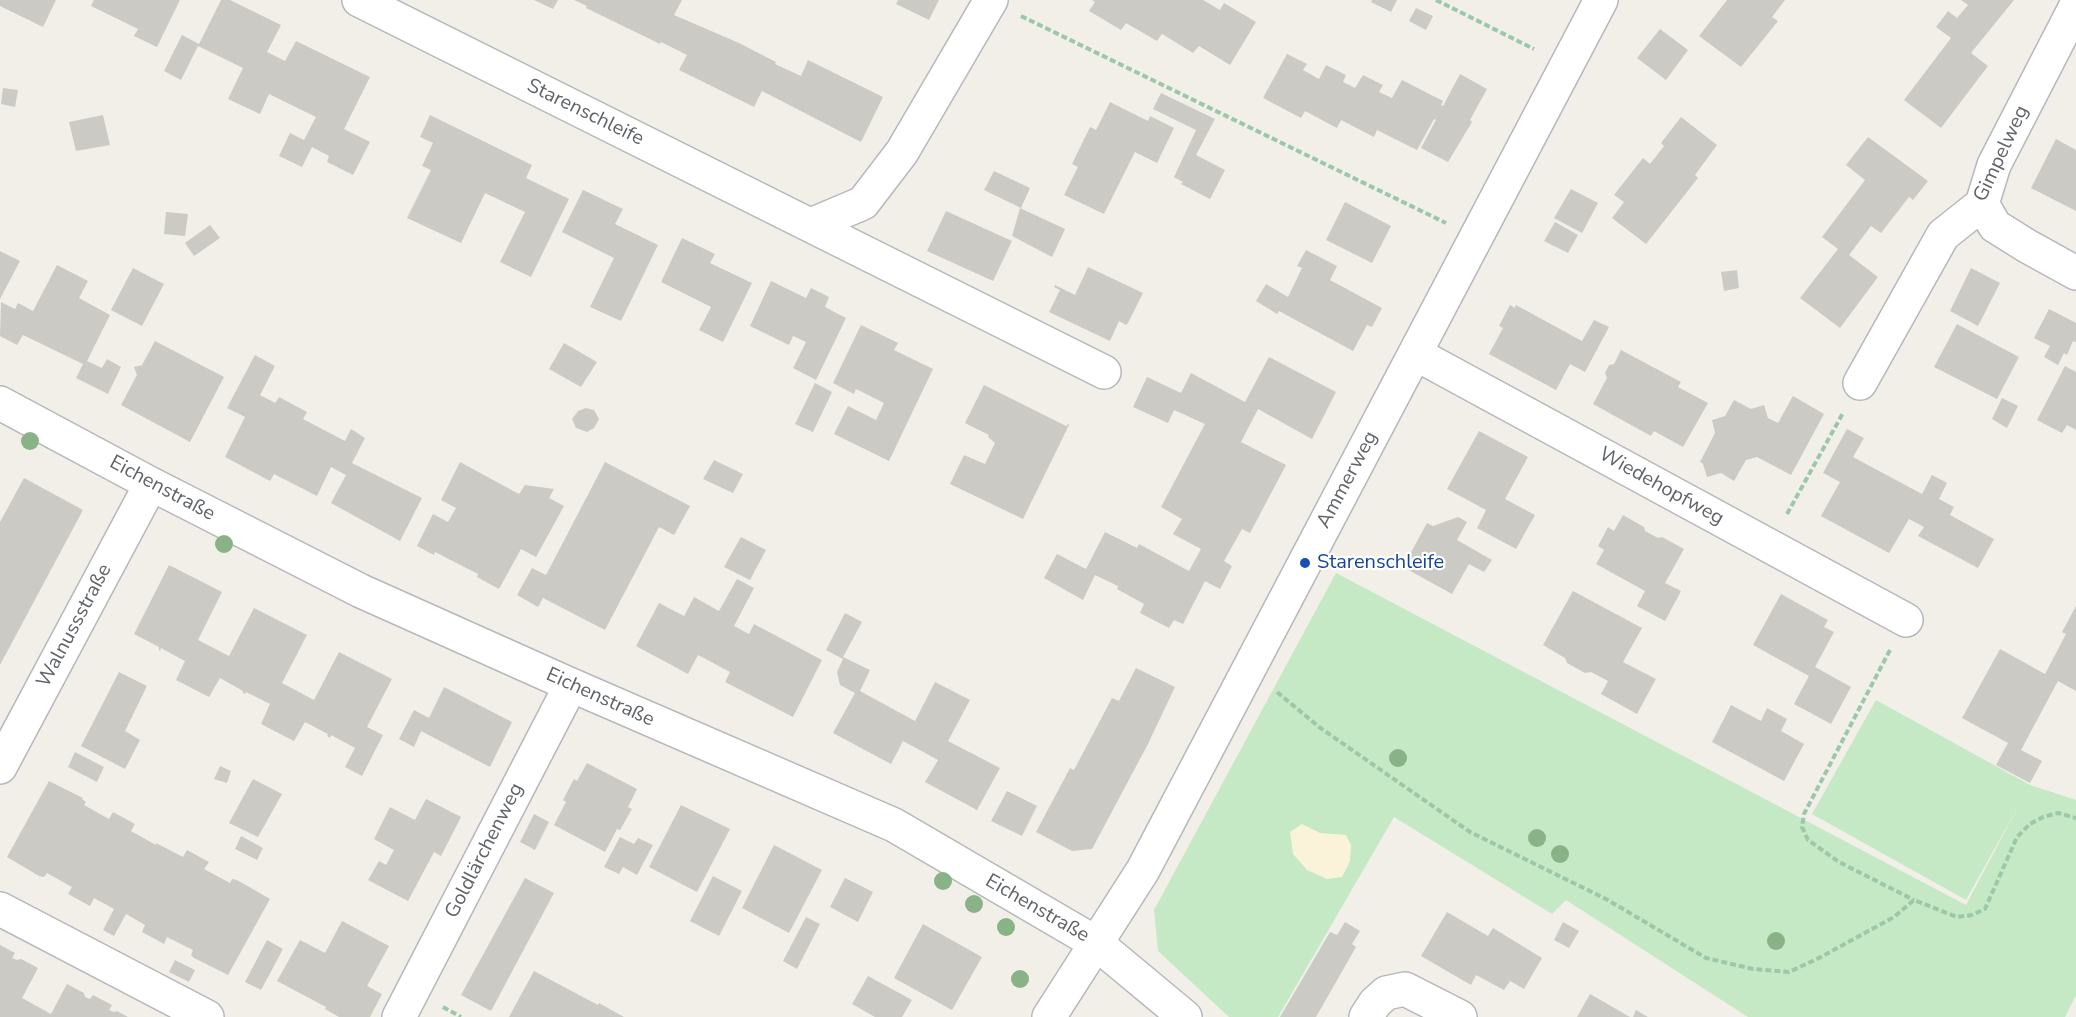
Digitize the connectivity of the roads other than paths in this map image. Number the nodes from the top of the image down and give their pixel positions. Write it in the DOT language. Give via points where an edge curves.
graph roads {
  1 [pos="359,0"];
  2 [pos="991,0"];
  3 [pos="1601,0"];
  4 [pos="2076,6"];
  5 [pos="1982,204"];
  6 [pos="811,225"];
  7 [pos="2076,273"];
  8 [pos="1416,354"];
  9 [pos="1104,372"];
  10 [pos="1860,383"];
  11 [pos="0,403"];
  12 [pos="151,484"];
  13 [pos="1906,620"];
  14 [pos="571,685"];
  15 [pos="0,767"];
  16 [pos="0,909"];
  17 [pos="1096,943"];
  18 [pos="207,1017"];
  19 [pos="399,1017"];
  20 [pos="1049,1017"];
  21 [pos="1185,1017"];
  22 [pos="1366,1017"];
  23 [pos="1460,1017"];
  1 -- 6 [label="street, Starenschleife"];
  2 -- 6 [label="street" via="902,152 862,203"];
  3 -- 8 [label="street, Ammerweg"];
  4 -- 5 [label="street, Gimpelweg" via="1994,165"];
  5 -- 7 [label="street" via="1995,226"];
  5 -- 10 [label="street, Gimpelweg" via="1943,235"];
  6 -- 9 [label="street, Starenschleife"];
  8 -- 13 [label="street, Wiedehopfweg"];
  8 -- 17 [label="street, Ammerweg" via="1143,870"];
  11 -- 12 [label="street, Eichenstraße"];
  12 -- 14 [label="street, Eichenstraße" via="361,591"];
  12 -- 15 [label="street, Walnussstraße"];
  14 -- 17 [label="street, Eichenstraße" via="894,825"];
  14 -- 19 [label="street, Goldlärchenweg"];
  16 -- 18 [label="street"];
  17 -- 20 [label="street, Ammerweg"];
  17 -- 21 [label="street, Eichenstraße"];
  22 -- 23 [label="street" via="1386,993 1405,989"];
}
